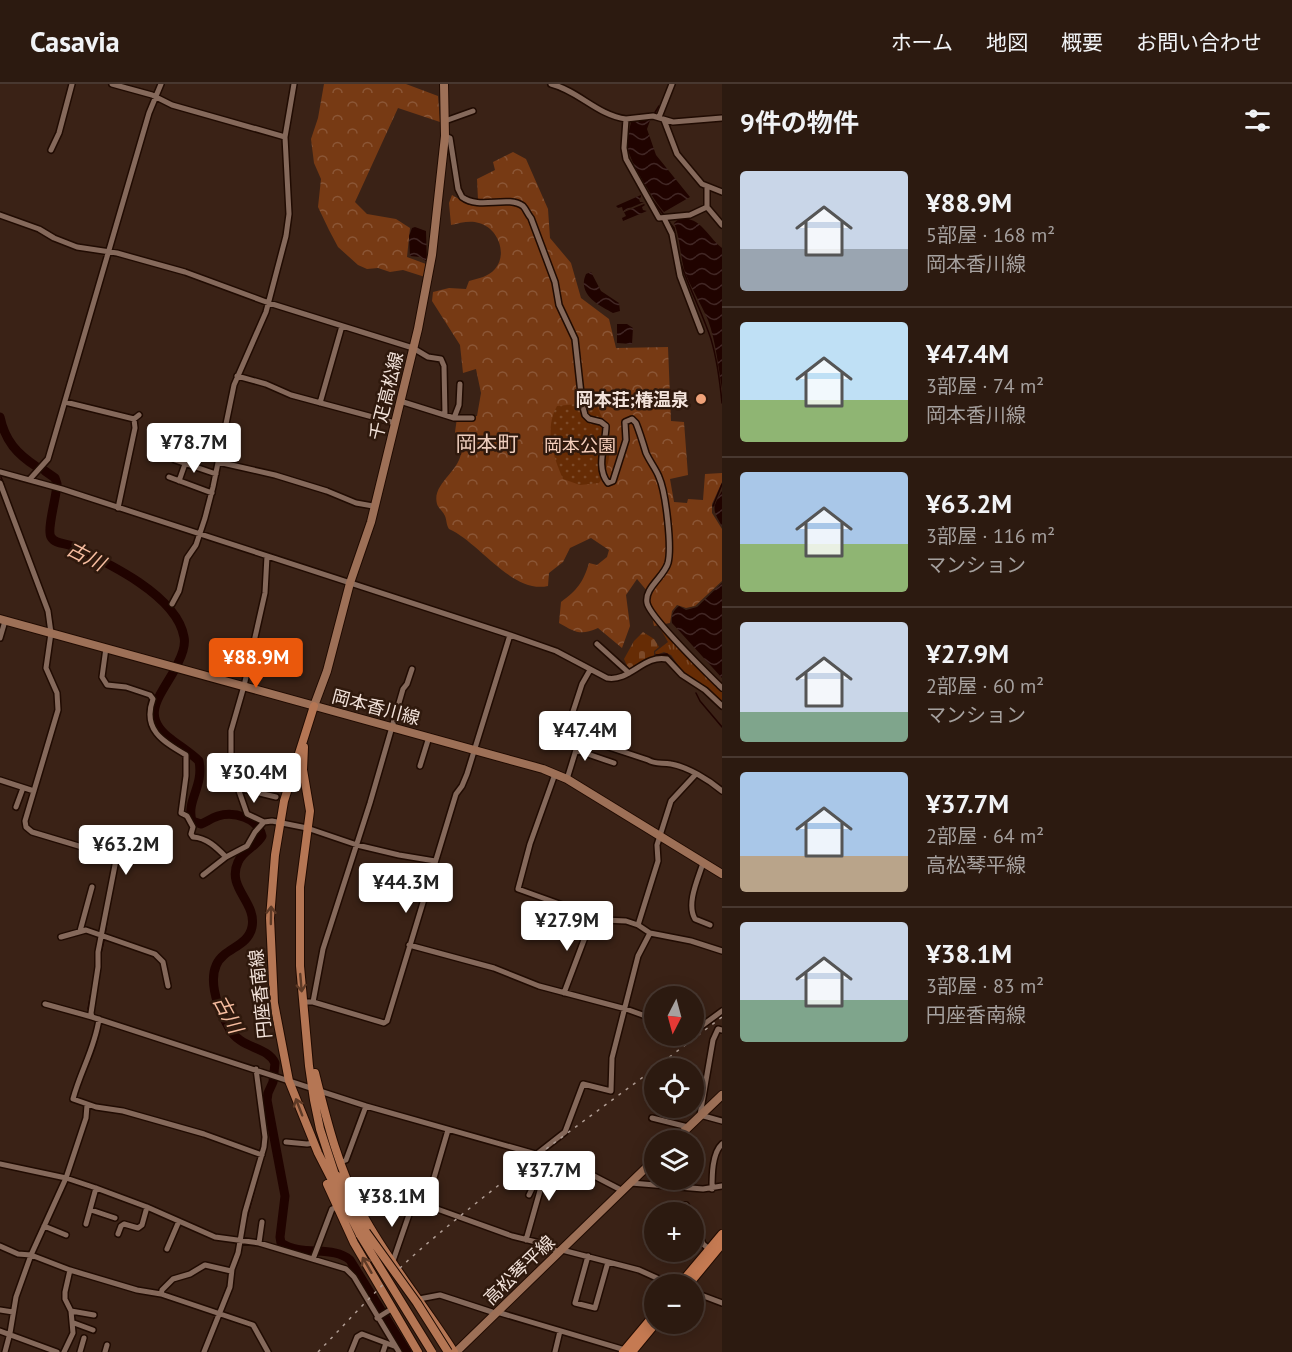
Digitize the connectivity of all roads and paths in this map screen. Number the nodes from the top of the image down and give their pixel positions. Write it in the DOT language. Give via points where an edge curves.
graph roads {
  1 [pos="72,84"];
  2 [pos="112,84"];
  3 [pos="161,84"];
  4 [pos="294,84"];
  5 [pos="444,84"];
  6 [pos="551,84"];
  7 [pos="672,84"];
  8 [pos="156,98"];
  9 [pos="473,111"];
  10 [pos="626,118"];
  11 [pos="722,118"];
  12 [pos="662,119"];
  13 [pos="445,122"];
  14 [pos="445,136"];
  15 [pos="285,137"];
  16 [pos="51,150"];
  17 [pos="707,187"];
  18 [pos="722,192"];
  19 [pos="707,207"];
  20 [pos="0,215"];
  21 [pos="664,218"];
  22 [pos="722,225"];
  23 [pos="110,251"];
  24 [pos="269,303"];
  25 [pos="342,326"];
  26 [pos="701,331"];
  27 [pos="413,348"];
  28 [pos="237,376"];
  29 [pos="460,384"];
  30 [pos="400,401"];
  31 [pos="65,402"];
  32 [pos="320,403"];
  33 [pos="445,415"];
  34 [pos="454,418"];
  35 [pos="471,418"];
  36 [pos="395,423"];
  37 [pos="175,460"];
  38 [pos="218,462"];
  39 [pos="185,464"];
  40 [pos="0,472"];
  41 [pos="216,474"];
  42 [pos="169,477"];
  43 [pos="30,479"];
  44 [pos="179,481"];
  45 [pos="0,483"];
  46 [pos="212,493"];
  47 [pos="373,506"];
  48 [pos="118,508"];
  49 [pos="199,534"];
  50 [pos="267,556"];
  51 [pos="350,583"];
  52 [pos="172,604"];
  53 [pos="3,620"];
  54 [pos="51,633"];
  55 [pos="510,635"];
  56 [pos="0,638"];
  57 [pos="597,645"];
  58 [pos="106,648"];
  59 [pos="412,669"];
  60 [pos="590,670"];
  61 [pos="629,673"];
  62 [pos="244,687"];
  63 [pos="722,688"];
  64 [pos="314,706"];
  65 [pos="722,706"];
  66 [pos="392,726"];
  67 [pos="305,737"];
  68 [pos="429,737"];
  69 [pos="580,737"];
  70 [pos="474,749"];
  71 [pos="576,750"];
  72 [pos="614,763"];
  73 [pos="420,766"];
  74 [pos="232,772"];
  75 [pos="555,774"];
  76 [pos="696,774"];
  77 [pos="280,779"];
  78 [pos="567,779"];
  79 [pos="0,780"];
  80 [pos="23,788"];
  81 [pos="238,788"];
  82 [pos="34,791"];
  83 [pos="722,791"];
  84 [pos="276,797"];
  85 [pos="16,807"];
  86 [pos="280,823"];
  87 [pos="261,825"];
  88 [pos="307,828"];
  89 [pos="661,836"];
  90 [pos="357,844"];
  91 [pos="226,857"];
  92 [pos="435,861"];
  93 [pos="703,863"];
  94 [pos="722,874"];
  95 [pos="202,875"];
  96 [pos="92,886"];
  97 [pos="589,915"];
  98 [pos="638,925"];
  99 [pos="711,925"];
  100 [pos="80,931"];
  101 [pos="650,933"];
  102 [pos="101,935"];
  103 [pos="61,937"];
  104 [pos="409,945"];
  105 [pos="722,951"];
  106 [pos="168,986"];
  107 [pos="564,993"];
  108 [pos="308,1002"];
  109 [pos="45,1004"];
  110 [pos="626,1009"];
  111 [pos="722,1011"];
  112 [pos="644,1015"];
  113 [pos="92,1017"];
  114 [pos="99,1019"];
  115 [pos="704,1024"];
  116 [pos="722,1030"];
  117 [pos="256,1069"];
  118 [pos="289,1081"];
  119 [pos="316,1089"];
  120 [pos="704,1092"];
  121 [pos="722,1095"];
  122 [pos="87,1105"];
  123 [pos="366,1107"];
  124 [pos="704,1111"];
  125 [pos="704,1116"];
  126 [pos="652,1118"];
  127 [pos="697,1118"];
  128 [pos="722,1121"];
  129 [pos="688,1127"];
  130 [pos="448,1130"];
  131 [pos="685,1130"];
  132 [pos="286,1142"];
  133 [pos="314,1143"];
  134 [pos="722,1144"];
  135 [pos="318,1153"];
  136 [pos="537,1154"];
  137 [pos="262,1155"];
  138 [pos="548,1158"];
  139 [pos="340,1162"];
  140 [pos="0,1164"];
  141 [pos="644,1170"];
  142 [pos="66,1178"];
  143 [pos="631,1183"];
  144 [pos="722,1186"];
  145 [pos="96,1188"];
  146 [pos="350,1188"];
  147 [pos="712,1189"];
  148 [pos="623,1191"];
  149 [pos="529,1194"];
  150 [pos="413,1203"];
  151 [pos="426,1204"];
  152 [pos="147,1207"];
  153 [pos="337,1207"];
  154 [pos="91,1210"];
  155 [pos="115,1218"];
  156 [pos="179,1221"];
  157 [pos="262,1222"];
  158 [pos="86,1224"];
  159 [pos="44,1226"];
  160 [pos="118,1234"];
  161 [pos="363,1234"];
  162 [pos="722,1234"];
  163 [pos="66,1235"];
  164 [pos="240,1240"];
  165 [pos="526,1240"];
  166 [pos="259,1243"];
  167 [pos="722,1244"];
  168 [pos="704,1245"];
  169 [pos="0,1246"];
  170 [pos="167,1249"];
  171 [pos="709,1249"];
  172 [pos="561,1251"];
  173 [pos="31,1255"];
  174 [pos="314,1255"];
  175 [pos="588,1256"];
  176 [pos="393,1261"];
  177 [pos="608,1262"];
  178 [pos="379,1267"];
  179 [pos="70,1270"];
  180 [pos="231,1271"];
  181 [pos="688,1274"];
  182 [pos="697,1274"];
  183 [pos="644,1275"];
  184 [pos="161,1294"];
  185 [pos="704,1296"];
  186 [pos="419,1299"];
  187 [pos="722,1303"];
  188 [pos="0,1310"];
  189 [pos="391,1310"];
  190 [pos="71,1311"];
  191 [pos="13,1312"];
  192 [pos="220,1313"];
  193 [pos="496,1313"];
  194 [pos="94,1315"];
  195 [pos="378,1318"];
  196 [pos="74,1323"];
  197 [pos="644,1329"];
  198 [pos="93,1330"];
  199 [pos="560,1330"];
  200 [pos="0,1331"];
  201 [pos="10,1333"];
  202 [pos="645,1334"];
  203 [pos="84,1338"];
  204 [pos="386,1343"];
  205 [pos="38,1344"];
  206 [pos="107,1345"];
  207 [pos="394,1346"];
  208 [pos="629,1351"];
  209 [pos="5,1352"];
  210 [pos="35,1352"];
  211 [pos="57,1352"];
  212 [pos="64,1352"];
  213 [pos="80,1352"];
  214 [pos="105,1352"];
  215 [pos="204,1352"];
  216 [pos="268,1352"];
  217 [pos="351,1352"];
  218 [pos="383,1352"];
  219 [pos="399,1352"];
  220 [pos="418,1352"];
  221 [pos="426,1352"];
  222 [pos="432,1352"];
  223 [pos="448,1352"];
  224 [pos="455,1352"];
  225 [pos="555,1352"];
  1 -- 16 [label="street"];
  2 -- 8 [label="street"];
  3 -- 8 [label="street"];
  4 -- 15 [label="street"];
  5 -- 13 [label="main road, 千疋高松線"];
  6 -- 10 [label="street" via="572,91 604,113"];
  7 -- 12 [label="street"];
  8 -- 15 [label="street"];
  8 -- 23 [label="street"];
  9 -- 13 [label="street"];
  10 -- 12 [label="street"];
  10 -- 21 [label="street" via="626,159 659,218"];
  11 -- 12 [label="street" via="673,122"];
  12 -- 17 [label="street" via="677,154"];
  13 -- 14 [label="main road, 千疋高松線"];
  14 -- 27 [label="main road, 千疋高松線" via="432,255"];
  14 -- 63 [label="street" via="450,138 462,197 476,202 518,204 531,218 574,339 585,415 606,426 602,468 608,483 613,482 626,440 625,422 632,419 636,423 660,479 667,517 668,563 646,600 668,632"];
  15 -- 24 [label="street" via="288,227"];
  17 -- 18 [label="street"];
  17 -- 19 [label="street"];
  19 -- 21 [label="street" via="690,215"];
  19 -- 22 [label="street"];
  20 -- 23 [label="street" via="77,247"];
  21 -- 26 [label="street"];
  23 -- 24 [label="street" via="207,279"];
  23 -- 31 [label="street"];
  24 -- 25 [label="street"];
  24 -- 28 [label="street"];
  25 -- 27 [label="street"];
  25 -- 32 [label="street"];
  27 -- 30 [label="main road, 千疋高松線"];
  27 -- 33 [label="street" via="441,359"];
  28 -- 32 [label="street"];
  28 -- 38 [label="street"];
  29 -- 34 [label="street"];
  30 -- 33 [label="street"];
  30 -- 36 [label="main road, 千疋高松線"];
  31 -- 43 [label="street" via="48,459"];
  31 -- 48 [label="street" via="136,417"];
  32 -- 36 [label="street"];
  33 -- 34 [label="street"];
  34 -- 35 [label="street"];
  36 -- 47 [label="main road, 千疋高松線"];
  37 -- 39 [label="street"];
  38 -- 41 [label="street"];
  38 -- 47 [label="street" via="275,475"];
  39 -- 41 [label="street"];
  39 -- 44 [label="street"];
  40 -- 43 [label="street"];
  41 -- 46 [label="street"];
  42 -- 44 [label="street"];
  43 -- 48 [label="street"];
  44 -- 46 [label="street"];
  45 -- 54 [label="street" via="48,611"];
  46 -- 49 [label="street"];
  47 -- 51 [label="main road, 千疋高松線"];
  48 -- 49 [label="street"];
  49 -- 50 [label="street"];
  49 -- 52 [label="street"];
  50 -- 51 [label="street"];
  50 -- 62 [label="street" via="264,593"];
  51 -- 55 [label="street"];
  51 -- 64 [label="main road, 千疋高松線"];
  53 -- 54 [label="main road, 岡本香川線"];
  53 -- 56 [label="street"];
  54 -- 58 [label="main road, 岡本香川線"];
  54 -- 82 [label="street" via="46,668 58,705"];
  55 -- 60 [label="street" via="556,651"];
  55 -- 70 [label="street"];
  57 -- 61 [label="street"];
  58 -- 62 [label="main road, 岡本香川線"];
  58 -- 91 [label="street" via="104,681 110,686 150,695 152,728 186,754 181,813 193,827 191,834 211,843"];
  59 -- 66 [label="street"];
  60 -- 61 [label="street" via="612,679"];
  60 -- 69 [label="street" via="566,733"];
  61 -- 65 [label="street" via="654,659 667,660"];
  62 -- 64 [label="main road, 岡本香川線"];
  62 -- 74 [label="street" via="231,731"];
  64 -- 66 [label="main road, 岡本香川線"];
  64 -- 67 [label="main road, 円座香南線"];
  66 -- 68 [label="main road, 岡本香川線"];
  66 -- 90 [label="street"];
  67 -- 86 [label="main road, 円座香南線"];
  67 -- 88 [label="main road, 円座香南線" via="303,770 310,811"];
  68 -- 70 [label="main road, 岡本香川線"];
  68 -- 73 [label="street"];
  69 -- 71 [label="street"];
  69 -- 76 [label="street" via="654,764 671,764"];
  70 -- 75 [label="main road, 岡本香川線"];
  70 -- 92 [label="street"];
  71 -- 72 [label="street"];
  71 -- 78 [label="street"];
  74 -- 77 [label="street"];
  74 -- 81 [label="street"];
  75 -- 78 [label="main road, 岡本香川線"];
  75 -- 97 [label="street" via="518,889"];
  76 -- 83 [label="street"];
  76 -- 89 [label="street" via="671,801"];
  78 -- 89 [label="main road, 岡本香川線"];
  79 -- 80 [label="street"];
  80 -- 82 [label="street"];
  80 -- 85 [label="street"];
  81 -- 84 [label="street"];
  81 -- 87 [label="street" via="247,814"];
  82 -- 102 [label="street" via="25,821 28,829 116,860"];
  86 -- 87 [label="street"];
  86 -- 88 [label="street"];
  118 -- 86 [label="main road, 円座香南線, one-way" via="271,964 271,887"];
  87 -- 91 [label="street" via="247,846"];
  88 -- 90 [label="street"];
  88 -- 108 [label="main road, 円座香南線, one-way" via="299,917 300,966"];
  89 -- 93 [label="main road, 岡本香川線"];
  89 -- 98 [label="street" via="658,861"];
  90 -- 92 [label="street"];
  90 -- 108 [label="street"];
  91 -- 95 [label="street"];
  92 -- 104 [label="street"];
  93 -- 94 [label="main road, 岡本香川線"];
  93 -- 99 [label="street" via="691,913 694,920"];
  96 -- 100 [label="street"];
  97 -- 98 [label="street"];
  97 -- 107 [label="street" via="587,932"];
  98 -- 101 [label="street"];
  100 -- 102 [label="street"];
  100 -- 103 [label="street"];
  101 -- 105 [label="street"];
  101 -- 110 [label="street" via="638,956"];
  102 -- 106 [label="street" via="160,957"];
  102 -- 113 [label="street"];
  104 -- 107 [label="street" via="494,968"];
  104 -- 108 [label="street" via="387,1022"];
  107 -- 110 [label="street"];
  108 -- 119 [label="main road, 円座香南線" via="308,1046"];
  109 -- 113 [label="street"];
  110 -- 112 [label="street"];
  110 -- 136 [label="street" via="612,1058 610,1091 583,1084 566,1132"];
  111 -- 115 [label="street"];
  113 -- 114 [label="street"];
  114 -- 117 [label="street"];
  114 -- 122 [label="street" via="73,1099"];
  116 -- 120 [label="street" via="718,1029 713,1040"];
  117 -- 118 [label="street"];
  117 -- 137 [label="street" via="265,1137"];
  118 -- 119 [label="street"];
  133 -- 118 [label="main road, 円座香南線, one-way"];
  119 -- 123 [label="street"];
  119 -- 139 [label="main road"];
  119 -- 161 [label="main road, 円座香南線" via="320,1129 330,1162 344,1201"];
  121 -- 124 [label="main road"];
  122 -- 137 [label="street" via="172,1125"];
  122 -- 142 [label="street"];
  123 -- 130 [label="street"];
  123 -- 139 [label="street" via="346,1160"];
  125 -- 128 [label="street"];
  126 -- 129 [label="street"];
  127 -- 129 [label="main road"];
  129 -- 131 [label="main road"];
  130 -- 136 [label="street"];
  130 -- 151 [label="street"];
  132 -- 133 [label="street"];
  133 -- 135 [label="main road, 円座香南線"];
  134 -- 147 [label="street" via="716,1154"];
  135 -- 153 [label="main road" via="318,1163"];
  135 -- 161 [label="main road, 円座香南線"];
  136 -- 138 [label="street"];
  137 -- 164 [label="street"];
  138 -- 148 [label="street" via="571,1164"];
  138 -- 149 [label="street"];
  138 -- 165 [label="street"];
  139 -- 146 [label="main road"];
  140 -- 142 [label="street"];
  141 -- 143 [label="main road, 高松琴平線"];
  142 -- 145 [label="street"];
  142 -- 159 [label="street"];
  143 -- 147 [label="street"];
  143 -- 148 [label="main road, 高松琴平線"];
  144 -- 147 [label="street"];
  145 -- 152 [label="street"];
  145 -- 154 [label="street"];
  146 -- 150 [label="street" via="360,1185"];
  146 -- 176 [label="main road"];
  148 -- 172 [label="main road, 高松琴平線"];
  150 -- 151 [label="street"];
  150 -- 176 [label="street"];
  151 -- 165 [label="street"];
  152 -- 156 [label="street"];
  152 -- 160 [label="street" via="142,1225 138,1228 124,1224"];
  153 -- 174 [label="street" via="332,1209"];
  189 -- 153 [label="main road, one-way"];
  154 -- 155 [label="street"];
  154 -- 158 [label="street"];
  156 -- 164 [label="street" via="215,1237"];
  156 -- 170 [label="street"];
  157 -- 166 [label="street"];
  159 -- 163 [label="street"];
  159 -- 173 [label="street"];
  161 -- 178 [label="main road, 円座香南線, bridge"];
  161 -- 223 [label="main road, bridge" via="417,1303"];
  162 -- 171 [label="highway"];
  164 -- 166 [label="street"];
  164 -- 180 [label="street"];
  165 -- 172 [label="street"];
  166 -- 174 [label="street"];
  167 -- 182 [label="highway"];
  168 -- 171 [label="street"];
  169 -- 173 [label="street"];
  171 -- 181 [label="highway"];
  172 -- 175 [label="street"];
  172 -- 193 [label="main road, 高松琴平線"];
  173 -- 179 [label="street"];
  173 -- 191 [label="street"];
  174 -- 195 [label="street" via="351,1272"];
  175 -- 177 [label="street"];
  175 -- 177 [label="street" via="575,1303 595,1308"];
  176 -- 186 [label="main road"];
  177 -- 183 [label="street" via="639,1270"];
  178 -- 221 [label="main road, bridge"];
  178 -- 222 [label="main road, 円座香南線, bridge"];
  179 -- 184 [label="street"];
  179 -- 190 [label="street" via="65,1299"];
  180 -- 184 [label="street" via="205,1265 173,1279"];
  180 -- 192 [label="street" via="230,1287"];
  184 -- 192 [label="street"];
  185 -- 187 [label="street"];
  186 -- 193 [label="street" via="440,1294"];
  186 -- 224 [label="main road"];
  188 -- 191 [label="street"];
  189 -- 195 [label="street"];
  189 -- 220 [label="main road"];
  190 -- 194 [label="street"];
  190 -- 196 [label="street"];
  191 -- 201 [label="street"];
  192 -- 215 [label="street"];
  192 -- 216 [label="street" via="253,1325"];
  193 -- 199 [label="street"];
  193 -- 224 [label="main road, 高松琴平線"];
  195 -- 207 [label="street"];
  196 -- 198 [label="street"];
  196 -- 212 [label="street" via="74,1333"];
  197 -- 208 [label="highway"];
  199 -- 208 [label="street"];
  199 -- 225 [label="street"];
  200 -- 201 [label="street"];
  201 -- 205 [label="street"];
  201 -- 209 [label="street"];
  202 -- 208 [label="highway"];
  203 -- 213 [label="street"];
  204 -- 207 [label="street"];
  204 -- 217 [label="street" via="362,1334 357,1336"];
  204 -- 218 [label="street"];
  205 -- 210 [label="street"];
  205 -- 211 [label="street"];
  206 -- 214 [label="street"];
  207 -- 219 [label="street"];
}
